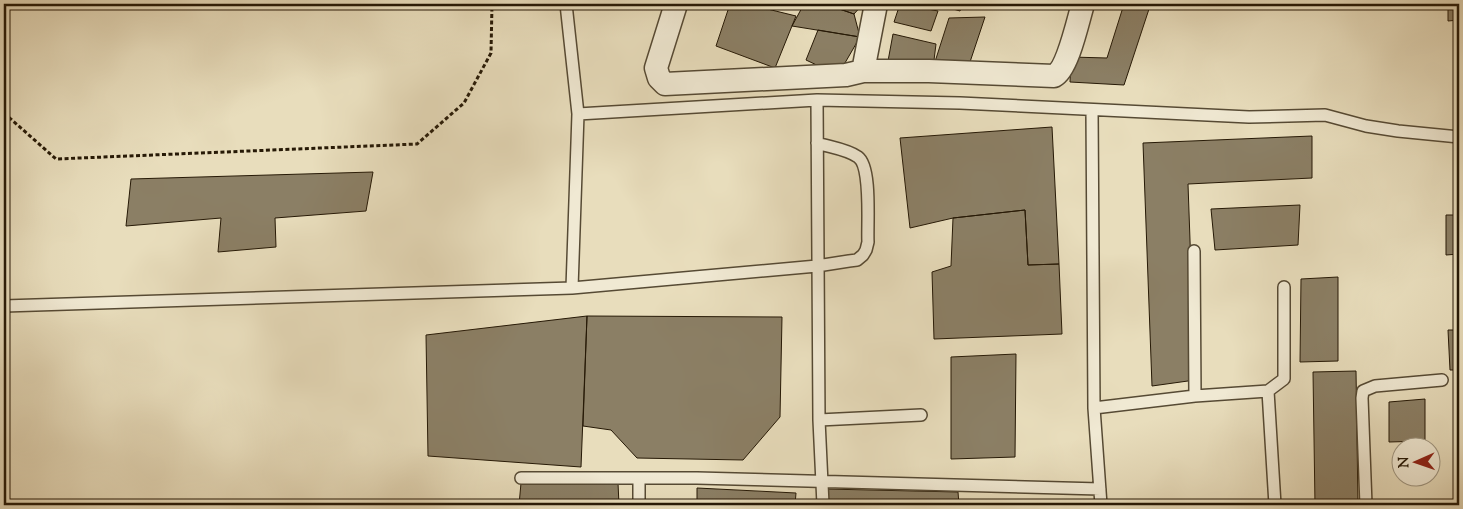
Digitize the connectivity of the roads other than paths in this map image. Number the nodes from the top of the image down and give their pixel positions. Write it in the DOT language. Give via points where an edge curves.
graph roads {
  1 [pos="566,4"];
  2 [pos="676,4"];
  3 [pos="876,4"];
  4 [pos="1082,4"];
  5 [pos="863,71"];
  6 [pos="816,100"];
  7 [pos="1092,110"];
  8 [pos="578,114"];
  9 [pos="1459,136"];
  10 [pos="817,143"];
  11 [pos="1194,251"];
  12 [pos="817,266"];
  13 [pos="1284,287"];
  14 [pos="572,288"];
  15 [pos="4,306"];
  16 [pos="1442,380"];
  17 [pos="1268,391"];
  18 [pos="1195,396"];
  19 [pos="1094,408"];
  20 [pos="921,415"];
  21 [pos="819,420"];
  22 [pos="521,478"];
  23 [pos="639,478"];
  24 [pos="822,482"];
  25 [pos="1100,489"];
  26 [pos="639,505"];
  27 [pos="823,505"];
  28 [pos="1101,505"];
  29 [pos="1275,505"];
  30 [pos="1366,505"];
  1 -- 8 [label="lane"];
  2 -- 5 [label="street" via="656,68 665,84 846,75"];
  3 -- 5 [label="street"];
  4 -- 5 [label="street" via="1066,60 1057,76"];
  6 -- 7 [label="lane"];
  6 -- 8 [label="lane"];
  6 -- 10 [label="lane"];
  7 -- 9 [label="lane" via="1249,117 1325,115 1366,126"];
  7 -- 19 [label="lane"];
  8 -- 14 [label="lane"];
  10 -- 12 [label="lane"];
  10 -- 12 [label="lane" via="860,158 866,180 868,242 857,260"];
  11 -- 18 [label="lane"];
  12 -- 14 [label="lane"];
  12 -- 21 [label="lane"];
  13 -- 17 [label="lane" via="1284,379"];
  14 -- 15 [label="lane"];
  16 -- 30 [label="lane" via="1375,386 1363,391"];
  17 -- 18 [label="lane"];
  17 -- 29 [label="lane"];
  18 -- 19 [label="lane"];
  19 -- 25 [label="lane"];
  20 -- 21 [label="lane"];
  21 -- 24 [label="lane"];
  22 -- 23 [label="lane"];
  23 -- 24 [label="lane"];
  23 -- 26 [label="lane"];
  24 -- 25 [label="lane"];
  24 -- 27 [label="lane"];
  25 -- 28 [label="lane"];
}
